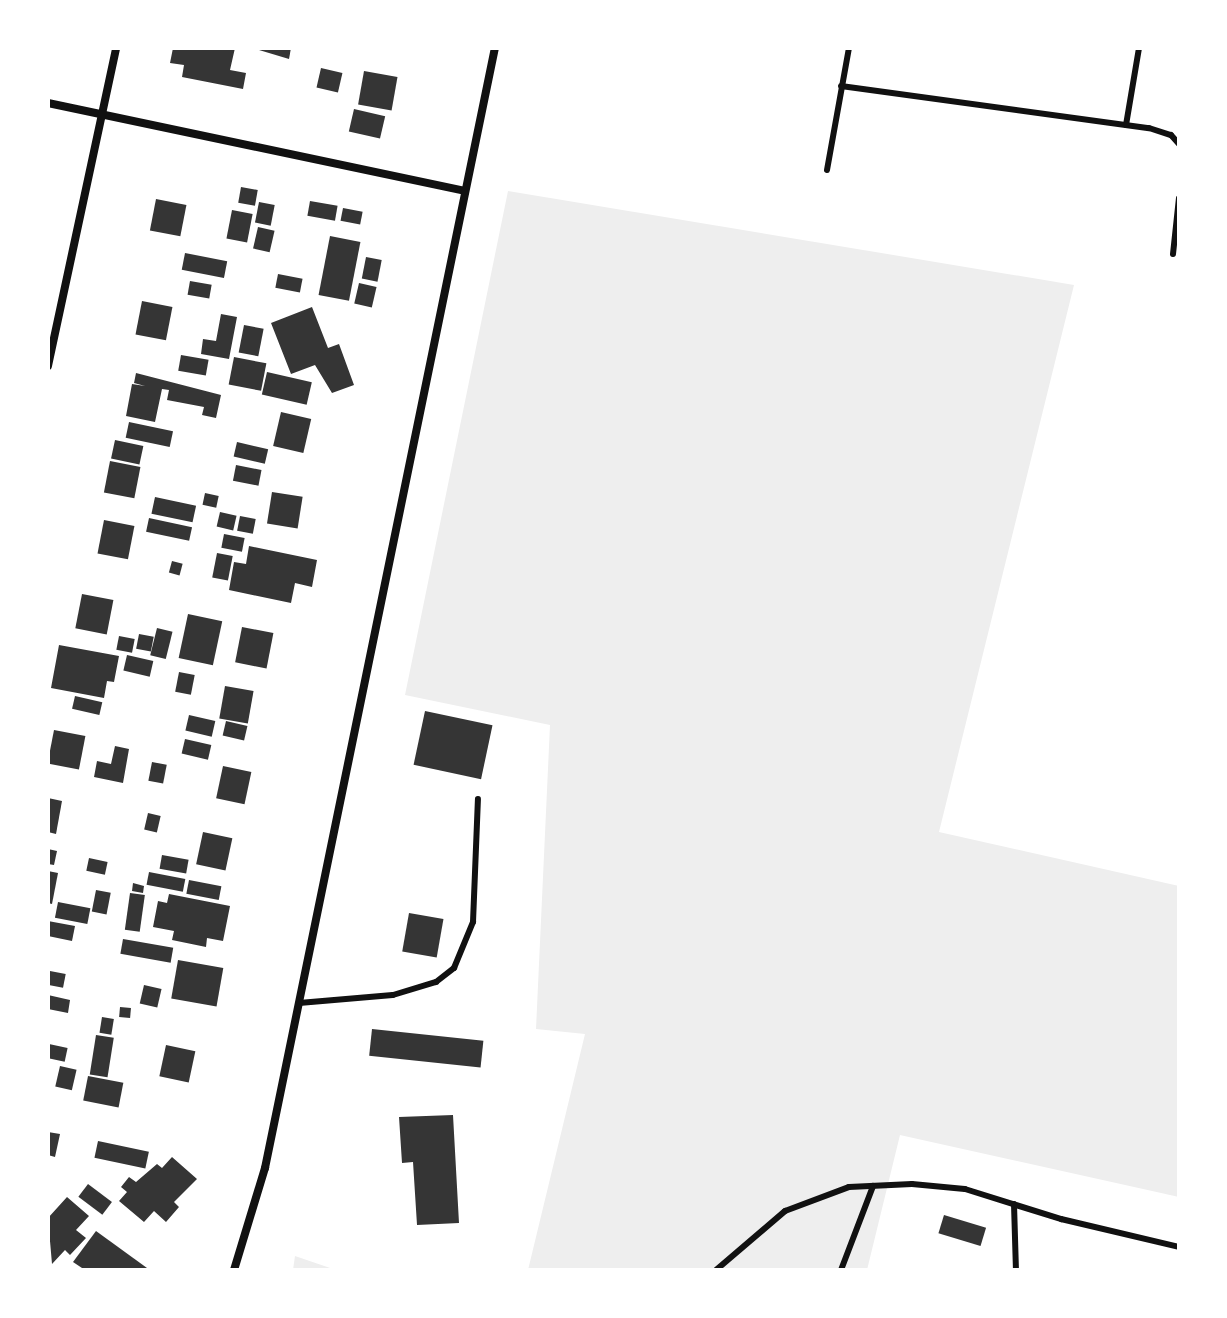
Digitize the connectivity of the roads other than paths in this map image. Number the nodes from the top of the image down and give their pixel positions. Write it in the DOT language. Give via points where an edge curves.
graph roads {
  1 [pos="116,48"];
  2 [pos="495,48"];
  3 [pos="849,48"];
  4 [pos="1139,48"];
  5 [pos="841,86"];
  6 [pos="48,103"];
  7 [pos="102,114"];
  8 [pos="1126,125"];
  9 [pos="1179,144"];
  10 [pos="827,170"];
  11 [pos="465,191"];
  12 [pos="1179,198"];
  13 [pos="1173,254"];
  14 [pos="48,366"];
  15 [pos="478,799"];
  16 [pos="299,1003"];
  17 [pos="873,1186"];
  18 [pos="1014,1204"];
  19 [pos="1179,1247"];
  20 [pos="234,1270"];
  21 [pos="716,1270"];
  22 [pos="841,1270"];
  23 [pos="1016,1270"];
  1 -- 7 [label="street"];
  2 -- 11 [label="street"];
  3 -- 5 [label="lane"];
  4 -- 8 [label="lane"];
  5 -- 8 [label="lane"];
  5 -- 10 [label="lane"];
  6 -- 7 [label="street"];
  7 -- 11 [label="street"];
  7 -- 14 [label="street"];
  8 -- 9 [label="lane" via="1163,131"];
  11 -- 16 [label="street"];
  12 -- 13 [label="lane"];
  15 -- 16 [label="lane" via="473,922 454,968 436,982 393,995"];
  16 -- 20 [label="street" via="265,1168"];
  17 -- 18 [label="lane" via="965,1189"];
  17 -- 21 [label="lane" via="849,1187 785,1211"];
  17 -- 22 [label="lane"];
  18 -- 19 [label="lane"];
  18 -- 23 [label="lane"];
}
